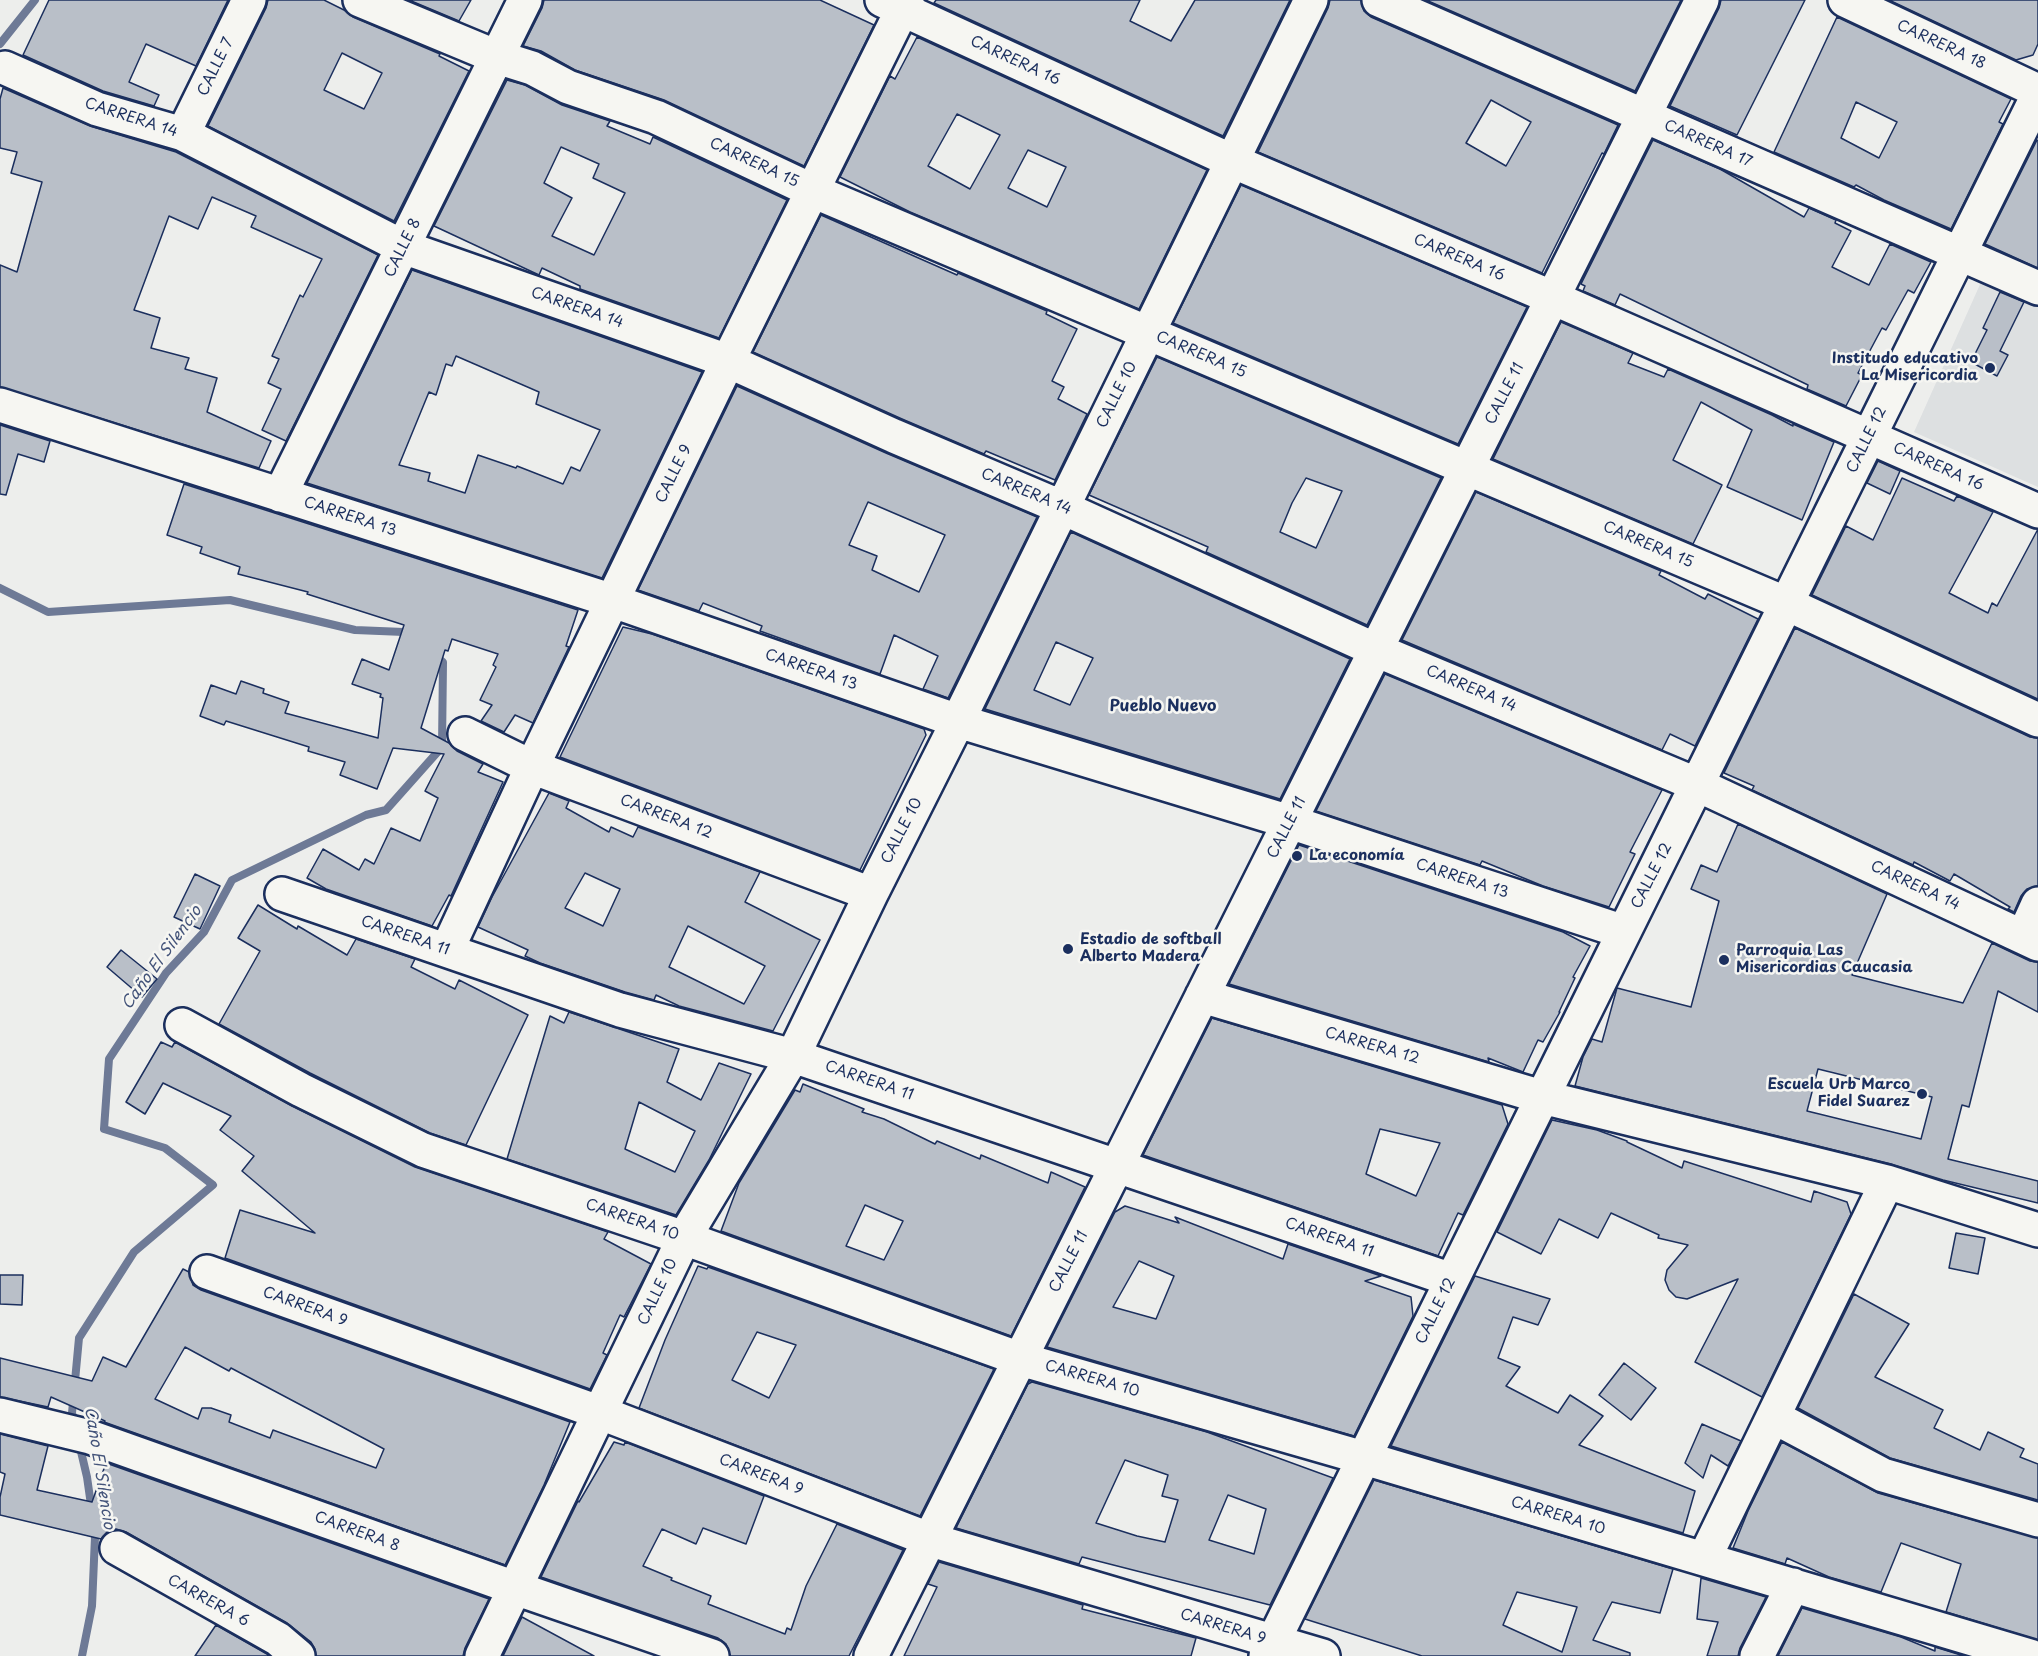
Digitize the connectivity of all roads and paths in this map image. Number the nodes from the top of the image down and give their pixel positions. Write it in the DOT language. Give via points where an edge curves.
graph roads {
  1 [pos="249,0"];
  2 [pos="360,0"];
  3 [pos="525,0"];
  4 [pos="1311,0"];
  5 [pos="1379,0"];
  6 [pos="1702,0"];
  7 [pos="1845,0"];
  8 [pos="897,3"];
  9 [pos="498,57"];
  10 [pos="5,68"];
  11 [pos="2038,93"];
  12 [pos="1644,117"];
  13 [pos="183,134"];
  14 [pos="1232,161"];
  15 [pos="813,190"];
  16 [pos="404,247"];
  17 [pos="1959,254"];
  18 [pos="2038,288"];
  19 [pos="1553,298"];
  20 [pos="1148,333"];
  21 [pos="728,361"];
  22 [pos="0,405"];
  23 [pos="1869,436"];
  24 [pos="1467,468"];
  25 [pos="280,495"];
  26 [pos="1061,507"];
  27 [pos="2038,511"];
  28 [pos="614,601"];
  29 [pos="1786,604"];
  30 [pos="1376,650"];
  31 [pos="2038,720"];
  32 [pos="958,721"];
  33 [pos="465,735"];
  34 [pos="532,767"];
  35 [pos="1698,785"];
  36 [pos="1290,822"];
  37 [pos="282,894"];
  38 [pos="870,894"];
  39 [pos="2038,904"];
  40 [pos="1624,932"];
  41 [pos="2030,940"];
  42 [pos="447,950"];
  43 [pos="1202,996"];
  44 [pos="182,1025"];
  45 [pos="793,1056"];
  46 [pos="1542,1097"];
  47 [pos="1117,1166"];
  48 [pos="1887,1182"];
  49 [pos="2038,1230"];
  50 [pos="684,1238"];
  51 [pos="207,1272"];
  52 [pos="1452,1280"];
  53 [pos="1020,1359"];
  54 [pos="601,1413"];
  55 [pos="0,1415"];
  56 [pos="1774,1417"];
  57 [pos="1364,1458"];
  58 [pos="2038,1520"];
  59 [pos="931,1540"];
  60 [pos="117,1548"];
  61 [pos="1704,1559"];
  62 [pos="1793,1585"];
  63 [pos="515,1588"];
  64 [pos="1269,1649"];
  65 [pos="298,1656"];
  66 [pos="482,1656"];
  67 [pos="712,1656"];
  68 [pos="871,1656"];
  69 [pos="1323,1656"];
  70 [pos="1757,1656"];
  71 [pos="2030,1656"];
  1 -- 13 [label="street, CALLE 7"];
  2 -- 9 [label="street, CARRERA 15"];
  3 -- 9 [label="street, CALLE 8"];
  4 -- 14 [label="street, CALLE 10"];
  5 -- 12 [label="street, CARRERA 17"];
  6 -- 12 [label="street, CALLE 11"];
  7 -- 11 [label="street, CARRERA 18"];
  8 -- 14 [label="street, CARRERA 16"];
  8 -- 15 [label="street, CALLE 9"];
  9 -- 15 [label="street, CARRERA 15" via="568,87 656,117"];
  9 -- 16 [label="street, CALLE 8"];
  10 -- 13 [label="street, CARRERA 14" via="97,109"];
  11 -- 17 [label="street, CALLE 12"];
  12 -- 17 [label="street, CARRERA 17"];
  12 -- 19 [label="street, CALLE 11"];
  13 -- 16 [label="street, CARRERA 14"];
  14 -- 19 [label="street, CARRERA 16"];
  14 -- 20 [label="street, CALLE 10"];
  15 -- 20 [label="street, CARRERA 15"];
  15 -- 21 [label="street, CALLE 9"];
  16 -- 21 [label="street, CARRERA 14"];
  16 -- 25 [label="street, CALLE 8"];
  17 -- 18 [label="street, CARRERA 17"];
  17 -- 23 [label="street, CALLE 12"];
  19 -- 23 [label="street, CARRERA 16"];
  19 -- 24 [label="street, CALLE 11"];
  20 -- 24 [label="street, CARRERA 15"];
  20 -- 26 [label="street, CALLE 10"];
  21 -- 26 [label="street, CARRERA 14"];
  21 -- 28 [label="street, CALLE 9"];
  22 -- 25 [label="street, CARRERA 13"];
  23 -- 27 [label="street, CARRERA 16"];
  23 -- 29 [label="street, CALLE 12"];
  24 -- 29 [label="street, CARRERA 15"];
  24 -- 30 [label="street, CALLE 11"];
  25 -- 28 [label="street, CARRERA 13"];
  26 -- 30 [label="street, CARRERA 14"];
  26 -- 32 [label="street, CALLE 10"];
  28 -- 32 [label="street, CARRERA 13"];
  28 -- 34 [label="street, CALLE 9"];
  29 -- 31 [label="street, CARRERA 15"];
  29 -- 35 [label="street, CALLE 12"];
  30 -- 35 [label="street, CARRERA 14"];
  30 -- 36 [label="street, CALLE 11"];
  32 -- 36 [label="street, CARRERA 13"];
  32 -- 38 [label="street, CALLE 10"];
  33 -- 34 [label="street, CARRERA 12"];
  34 -- 38 [label="street, CARRERA 12"];
  34 -- 42 [label="street, CALLE 9"];
  35 -- 40 [label="street, CALLE 12"];
  35 -- 41 [label="street, CARRERA 14"];
  36 -- 40 [label="street, CARRERA 13"];
  36 -- 43 [label="street, CALLE 11"];
  37 -- 42 [label="street, CARRERA 11"];
  38 -- 45 [label="street, CALLE 10"];
  39 -- 41 [label="street"];
  40 -- 46 [label="street, CALLE 12"];
  42 -- 45 [label="street, CARRERA 11" via="620,1010"];
  43 -- 46 [label="street, CARRERA 12"];
  43 -- 47 [label="street, CALLE 11"];
  44 -- 50 [label="street, CARRERA 10" via="423,1150"];
  45 -- 47 [label="street, CARRERA 11"];
  45 -- 50 [label="street, CALLE 10"];
  46 -- 48 [label="street, CARRERA 12"];
  46 -- 52 [label="street, CALLE 12"];
  47 -- 52 [label="street, CARRERA 11"];
  47 -- 53 [label="street, CALLE 11"];
  48 -- 49 [label="street, CARRERA 12"];
  48 -- 56 [label="street"];
  50 -- 53 [label="street, CARRERA 10"];
  50 -- 54 [label="street, CALLE 10"];
  51 -- 54 [label="street, CARRERA 9"];
  52 -- 57 [label="street, CALLE 12"];
  53 -- 57 [label="street, CARRERA 10"];
  53 -- 59 [label="street, CALLE 11"];
  54 -- 59 [label="street, CARRERA 9"];
  54 -- 63 [label="street, CALLE 10"];
  55 -- 63 [label="street, CARRERA 8" via="76,1433"];
  56 -- 58 [label="street" via="1883,1475"];
  56 -- 61 [label="street"];
  57 -- 61 [label="street, CARRERA 10"];
  57 -- 64 [label="street, CALLE 12"];
  59 -- 64 [label="street, CARRERA 9"];
  59 -- 68 [label="street, CALLE 11"];
  60 -- 65 [label="street, CARRERA 6" via="278,1639"];
  61 -- 62 [label="street, CARRERA 10"];
  62 -- 70 [label="street"];
  62 -- 71 [label="street, CARRERA 10"];
  63 -- 66 [label="street, CALLE 10"];
  63 -- 67 [label="street, CARRERA 8"];
  64 -- 69 [label="street, CARRERA 9"];
}
